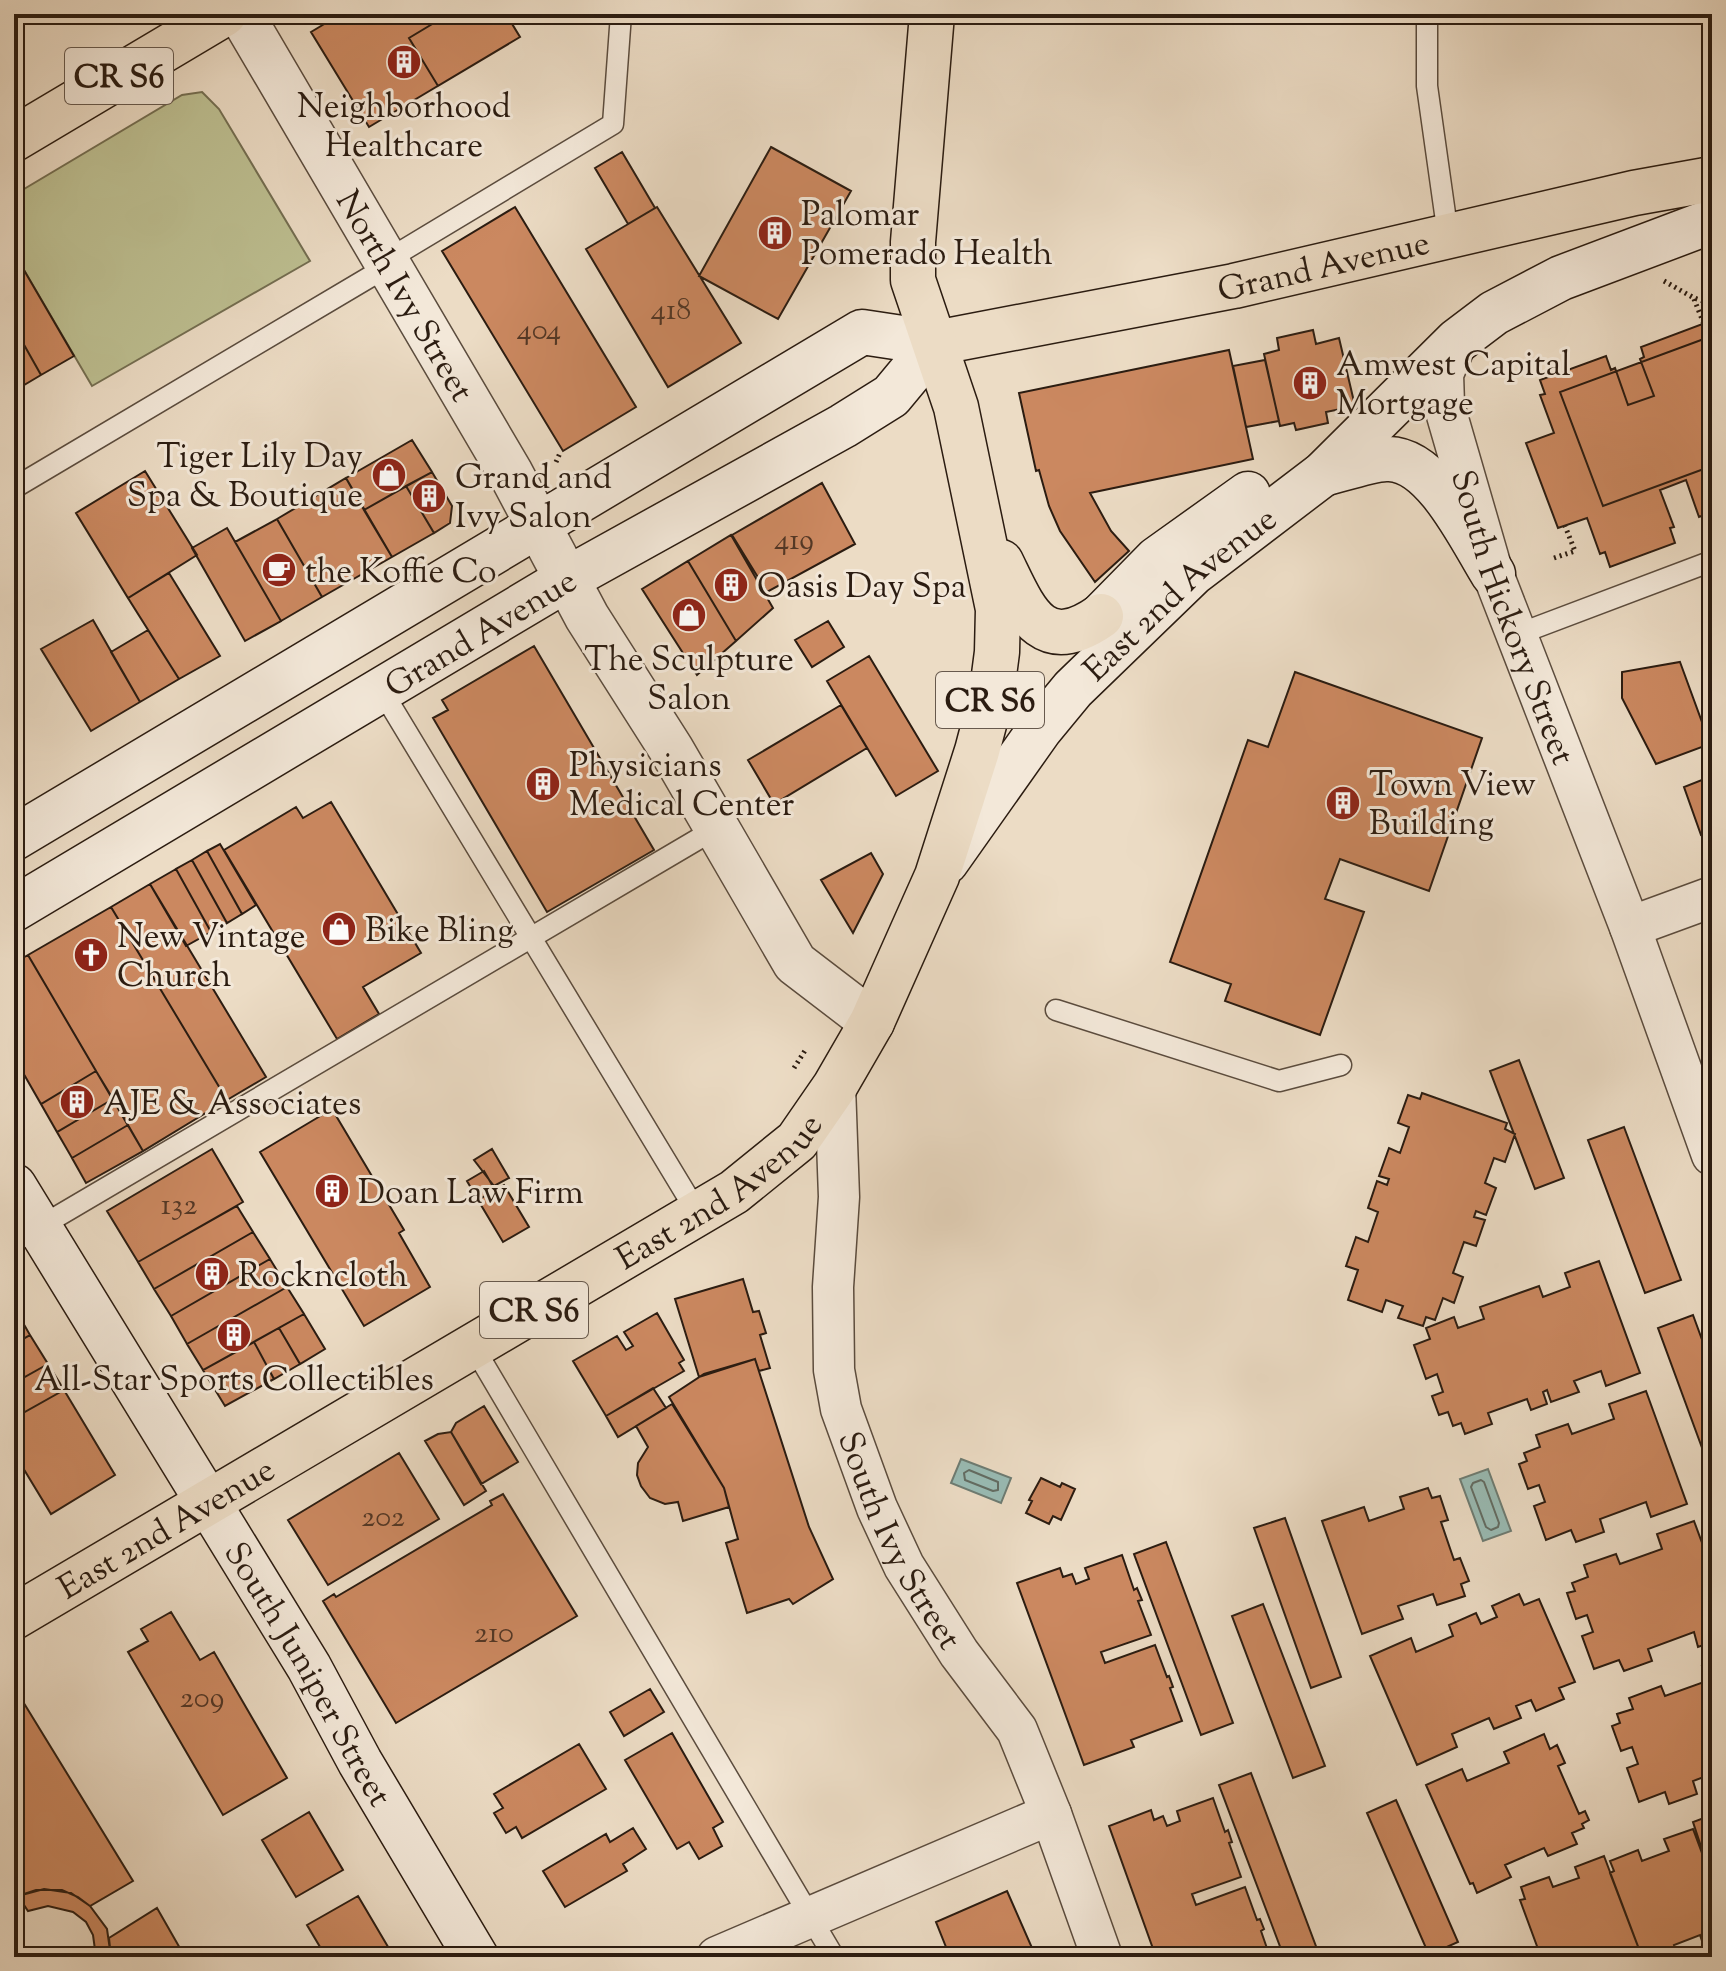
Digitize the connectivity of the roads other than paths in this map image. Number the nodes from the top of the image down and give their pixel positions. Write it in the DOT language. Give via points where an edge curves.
graph roads {
  1 [pos="224,14"];
  2 [pos="241,14"];
  3 [pos="621,14"];
  4 [pos="932,14"];
  5 [pos="1427,14"];
  6 [pos="14,139"];
  7 [pos="1712,179"];
  8 [pos="1712,221"];
  9 [pos="1448,235"];
  10 [pos="388,262"];
  11 [pos="1457,341"];
  12 [pos="935,343"];
  13 [pos="1323,474"];
  14 [pos="1263,484"];
  15 [pos="14,488"];
  16 [pos="980,519"];
  17 [pos="538,524"];
  18 [pos="1712,561"];
  19 [pos="1493,574"];
  20 [pos="567,579"];
  21 [pos="1516,635"];
  22 [pos="382,691"];
  23 [pos="717,828"];
  24 [pos="14,838"];
  25 [pos="937,876"];
  26 [pos="1712,897"];
  27 [pos="14,909"];
  28 [pos="1630,927"];
  29 [pos="531,937"];
  30 [pos="1056,1010"];
  31 [pos="872,1022"];
  32 [pos="1341,1065"];
  33 [pos="835,1086"];
  34 [pos="1712,1155"];
  35 [pos="14,1186"];
  36 [pos="698,1214"];
  37 [pos="27,1235"];
  38 [pos="473,1346"];
  39 [pos="207,1502"];
  40 [pos="14,1617"];
  41 [pos="1051,1814"];
  42 [pos="809,1916"];
  43 [pos="476,1957"];
  44 [pos="717,1957"];
  45 [pos="834,1957"];
  46 [pos="1102,1957"];
  1 -- 6 [label="main road, CR S6"];
  2 -- 10 [label="main road, North Ivy Street"];
  3 -- 10 [label="lane" via="613,124"];
  4 -- 12 [label="main road, CR S6" via="913,280"];
  5 -- 9 [label="lane" via="1427,86"];
  7 -- 9 [label="main road, Grand Avenue"];
  8 -- 11 [label="main road" via="1561,278 1494,313"];
  9 -- 12 [label="main road, Grand Avenue" via="1234,286"];
  10 -- 15 [label="lane"];
  10 -- 17 [label="main road, North Ivy Street"];
  11 -- 13 [label="main road, East 2nd Avenue"];
  11 -- 19 [label="street, South Hickory Street" via="1443,374 1444,405"];
  12 -- 16 [label="main road, East 2nd Avenue / CR S6" via="956,407"];
  12 -- 17 [label="main road, Grand Avenue" via="862,332"];
  12 -- 20 [label="main road, Grand Avenue" via="891,396"];
  13 -- 19 [label="main road" via="1390,459 1419,468 1437,484"];
  13 -- 25 [label="main road, East 2nd Avenue" via="1193,573 1073,689"];
  14 -- 16 [label="main road, East 2nd Avenue" via="1157,559 1101,616 1071,632 1037,624 1026,612"];
  16 -- 25 [label="main road, East 2nd Avenue / CR S6" via="998,609 997,652 977,751"];
  17 -- 20 [label="main road, North Ivy Street"];
  17 -- 24 [label="main road, Grand Avenue"];
  18 -- 21 [label="lane"];
  19 -- 21 [label="street, South Hickory Street"];
  20 -- 22 [label="main road, Grand Avenue"];
  20 -- 23 [label="main road"];
  21 -- 28 [label="street, South Hickory Street"];
  22 -- 27 [label="main road, Grand Avenue"];
  22 -- 29 [label="lane"];
  23 -- 29 [label="lane"];
  23 -- 31 [label="main road" via="795,963"];
  25 -- 31 [label="main road, East 2nd Avenue / CR S6"];
  26 -- 28 [label="street"];
  28 -- 34 [label="street, South Hickory Street"];
  29 -- 36 [label="lane"];
  29 -- 37 [label="lane"];
  30 -- 32 [label="lane" via="1279,1081"];
  31 -- 33 [label="main road, East 2nd Avenue / CR S6"];
  33 -- 36 [label="main road, East 2nd Avenue / CR S6" via="797,1141"];
  33 -- 41 [label="street, South Ivy Street" via="839,1197 834,1370 841,1409 904,1566 959,1653 1017,1730"];
  35 -- 37 [label="main road, South Juniper Street"];
  36 -- 38 [label="main road, East 2nd Avenue / CR S6"];
  37 -- 39 [label="main road, South Juniper Street"];
  38 -- 39 [label="main road, East 2nd Avenue / CR S6"];
  38 -- 42 [label="lane"];
  39 -- 40 [label="main road, East 2nd Avenue / CR S6"];
  39 -- 43 [label="main road, South Juniper Street"];
  41 -- 42 [label="street"];
  41 -- 46 [label="street, South Ivy Street"];
  42 -- 44 [label="street"];
  42 -- 45 [label="lane"];
}
